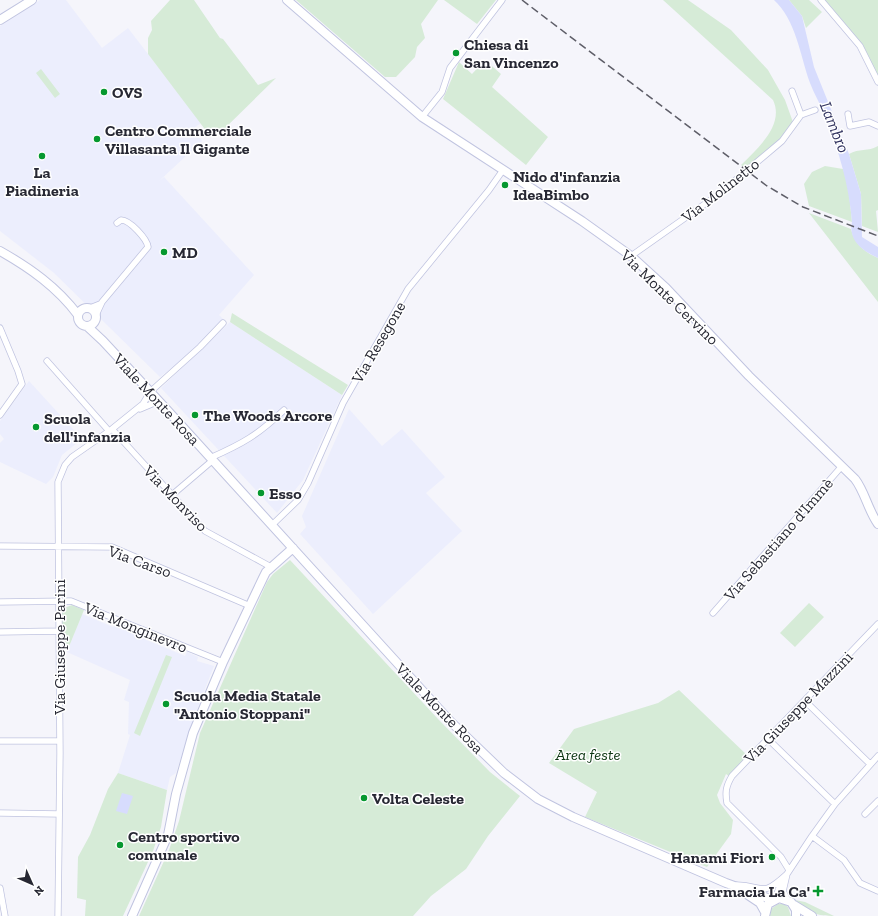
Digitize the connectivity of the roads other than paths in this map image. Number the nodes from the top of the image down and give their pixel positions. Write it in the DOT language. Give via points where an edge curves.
graph roads {
  1 [pos="32,0"];
  2 [pos="287,0"];
  3 [pos="502,0"];
  4 [pos="821,0"];
  5 [pos="0,20"];
  6 [pos="878,82"];
  7 [pos="792,91"];
  8 [pos="815,110"];
  9 [pos="848,114"];
  10 [pos="801,115"];
  11 [pos="422,117"];
  12 [pos="878,126"];
  13 [pos="503,170"];
  14 [pos="117,223"];
  15 [pos="2,253"];
  16 [pos="631,256"];
  17 [pos="102,302"];
  18 [pos="84,311"];
  19 [pos="96,318"];
  20 [pos="223,323"];
  21 [pos="88,327"];
  22 [pos="0,328"];
  23 [pos="103,341"];
  24 [pos="47,361"];
  25 [pos="150,392"];
  26 [pos="158,401"];
  27 [pos="284,410"];
  28 [pos="132,413"];
  29 [pos="0,416"];
  30 [pos="110,430"];
  31 [pos="212,459"];
  32 [pos="842,466"];
  33 [pos="172,495"];
  34 [pos="878,524"];
  35 [pos="272,525"];
  36 [pos="0,546"];
  37 [pos="58,547"];
  38 [pos="292,548"];
  39 [pos="271,567"];
  40 [pos="0,602"];
  41 [pos="58,602"];
  42 [pos="250,606"];
  43 [pos="713,613"];
  44 [pos="878,624"];
  45 [pos="58,631"];
  46 [pos="0,632"];
  47 [pos="223,662"];
  48 [pos="805,701"];
  49 [pos="768,739"];
  50 [pos="0,741"];
  51 [pos="59,741"];
  52 [pos="878,756"];
  53 [pos="870,764"];
  54 [pos="878,801"];
  55 [pos="835,804"];
  56 [pos="0,813"];
  57 [pos="59,814"];
  58 [pos="866,814"];
  59 [pos="812,836"];
  60 [pos="787,874"];
  61 [pos="730,884"];
  62 [pos="0,888"];
  63 [pos="878,891"];
  64 [pos="774,899"];
  65 [pos="787,899"];
  66 [pos="794,905"];
  67 [pos="765,914"];
  68 [pos="5,916"];
  69 [pos="58,916"];
  70 [pos="132,916"];
  71 [pos="796,916"];
  72 [pos="812,916"];
  1 -- 5 [label="street"];
  2 -- 11 [label="street, Via Monte Cervino"];
  3 -- 11 [label="street" via="450,68 442,92"];
  4 -- 6 [label="street" via="860,46"];
  7 -- 10 [label="street"];
  8 -- 10 [label="street"];
  9 -- 12 [label="street" via="850,126 869,122"];
  10 -- 16 [label="street, Via Molinetto" via="782,141 719,194"];
  11 -- 13 [label="street, Via Monte Cervino"];
  13 -- 16 [label="street, Via Monte Cervino"];
  13 -- 35 [label="street, Via Resegone" via="408,289 343,403 308,483 298,500"];
  14 -- 17 [label="street" via="126,221 145,238 148,247"];
  15 -- 18 [label="street, Viale Monte Rosa" via="31,270"];
  16 -- 32 [label="street, Via Monte Cervino" via="666,288 749,376"];
  17 -- 18 [label="street"];
  17 -- 19 [label="street"];
  18 -- 19 [label="street, Viale Monte Rosa"];
  18 -- 21 [label="street, Viale Monte Rosa" via="81,324"];
  19 -- 21 [label="street"];
  19 -- 23 [label="street, Viale Monte Rosa"];
  20 -- 25 [label="street, Via Giuseppe Parini"];
  21 -- 23 [label="street, Viale Monte Rosa"];
  22 -- 29 [label="street" via="22,384"];
  23 -- 25 [label="street, Viale Monte Rosa"];
  24 -- 30 [label="street, Via Monviso"];
  25 -- 26 [label="street, Viale Monte Rosa"];
  25 -- 28 [label="street, Via Giuseppe Parini" via="143,404"];
  26 -- 28 [label="street, Via Giuseppe Parini"];
  26 -- 31 [label="street, Viale Monte Rosa"];
  27 -- 31 [label="street, Viale Monte Rosa" via="264,430"];
  28 -- 30 [label="street, Via Giuseppe Parini"];
  30 -- 33 [label="street, Via Monviso"];
  30 -- 37 [label="street, Via Giuseppe Parini" via="72,457 60,475 57,487"];
  31 -- 33 [label="street"];
  31 -- 35 [label="street, Viale Monte Rosa"];
  32 -- 34 [label="street, Via Monte Cervino" via="861,486"];
  32 -- 43 [label="street, Via Sebastiano d'Immè"];
  33 -- 39 [label="street, Via Monviso" via="205,531"];
  35 -- 38 [label="street, Viale Monte Rosa"];
  36 -- 37 [label="street, Via Carso"];
  37 -- 41 [label="street, Via Giuseppe Parini"];
  37 -- 42 [label="street, Via Carso" via="112,547"];
  38 -- 39 [label="street"];
  38 -- 61 [label="street, Viale Monte Rosa" via="460,731 517,784 538,799 572,817"];
  39 -- 42 [label="street"];
  40 -- 41 [label="street, Via Monginevro"];
  41 -- 45 [label="street, Via Giuseppe Parini"];
  41 -- 47 [label="street, Via Monginevro" via="71,601"];
  42 -- 47 [label="street"];
  44 -- 48 [label="street, Via Giuseppe Mazzini"];
  45 -- 46 [label="street"];
  45 -- 51 [label="street, Via Giuseppe Parini"];
  47 -- 70 [label="street" via="193,733 164,844"];
  48 -- 49 [label="street, Via Giuseppe Mazzini"];
  48 -- 53 [label="street"];
  49 -- 55 [label="street"];
  49 -- 60 [label="street, Via Giuseppe Mazzini" via="732,776 726,785 725,794 727,803 734,812 781,857"];
  50 -- 51 [label="street"];
  51 -- 57 [label="street, Via Giuseppe Parini"];
  52 -- 53 [label="street"];
  53 -- 55 [label="street"];
  54 -- 58 [label="street"];
  55 -- 59 [label="street"];
  56 -- 57 [label="street"];
  57 -- 69 [label="street, Via Giuseppe Parini"];
  59 -- 60 [label="street"];
  59 -- 63 [label="street" via="844,860 860,883"];
  60 -- 61 [label="street" via="764,890"];
  60 -- 64 [label="street"];
  60 -- 65 [label="street" via="783,891"];
  61 -- 64 [label="street, Viale Monte Rosa"];
  61 -- 67 [label="street, Viale Monte Rosa" via="760,903"];
  62 -- 68 [label="street"];
  64 -- 65 [label="street, Viale Monte Rosa"];
  64 -- 67 [label="street, Viale Monte Rosa" via="768,904"];
  65 -- 66 [label="street"];
  66 -- 71 [label="street"];
  66 -- 72 [label="street"];
}
